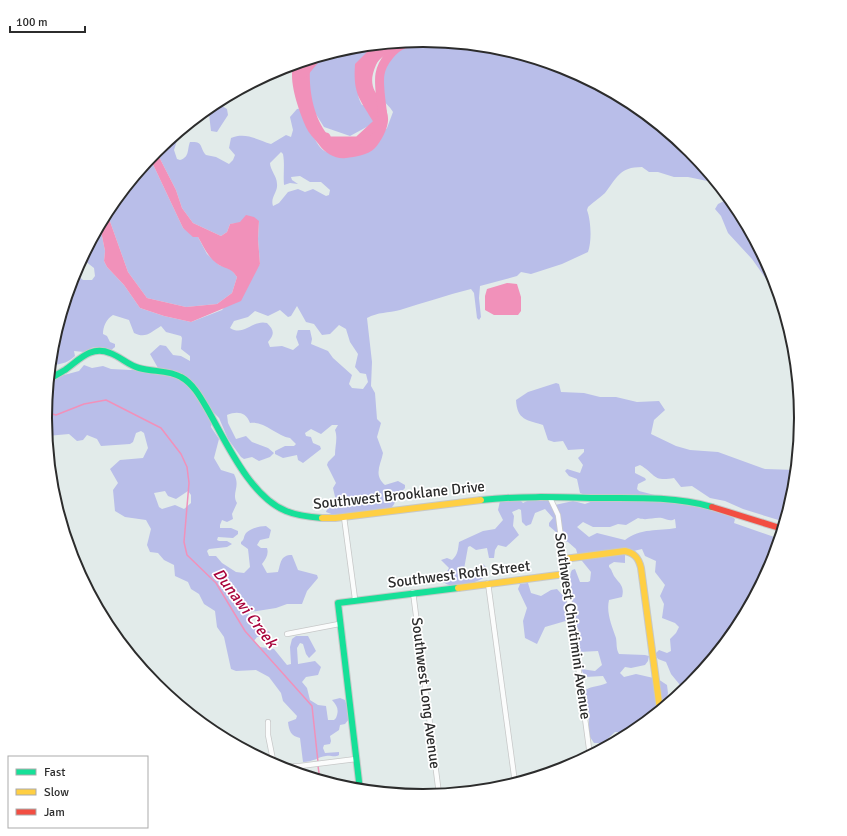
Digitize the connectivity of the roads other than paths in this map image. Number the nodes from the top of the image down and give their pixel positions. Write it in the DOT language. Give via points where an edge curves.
graph roads {
  1 [pos="55,375"];
  2 [pos="550,498"];
  3 [pos="344,517"];
  4 [pos="778,528"];
  5 [pos="564,559"];
  6 [pos="565,574"];
  7 [pos="488,583"];
  8 [pos="413,592"];
  9 [pos="355,599"];
  10 [pos="339,624"];
  11 [pos="287,634"];
  12 [pos="659,704"];
  13 [pos="268,722"];
  14 [pos="589,750"];
  15 [pos="272,757"];
  16 [pos="356,759"];
  17 [pos="294,765"];
  18 [pos="514,777"];
  19 [pos="359,783"];
  20 [pos="438,788"];
  1 -- 3 [label="street, Southwest Brooklane Drive" via="83,355 99,350 111,353 129,365 141,369 180,376 197,392 238,461 263,496 285,511 304,517"];
  2 -- 3 [label="street, Southwest Brooklane Drive" via="509,497"];
  2 -- 4 [label="street, Southwest Brooklane Drive" via="684,500"];
  2 -- 5 [label="street, Southwest Chintimini Avenue" via="558,515"];
  3 -- 9 [label="street"];
  5 -- 6 [label="street, Southwest Chintimini Avenue"];
  5 -- 12 [label="street" via="625,551 634,554 638,559 642,568"];
  6 -- 7 [label="street, Southwest Roth Street"];
  6 -- 14 [label="street, Southwest Chintimini Avenue"];
  7 -- 8 [label="street, Southwest Roth Street"];
  7 -- 18 [label="street"];
  8 -- 9 [label="street, Southwest Roth Street"];
  8 -- 20 [label="street, Southwest Long Avenue"];
  9 -- 10 [label="street, Southwest Roth Street" via="338,602"];
  10 -- 11 [label="street"];
  10 -- 16 [label="street"];
  13 -- 15 [label="street"];
  16 -- 17 [label="street"];
  16 -- 19 [label="street"];
}
